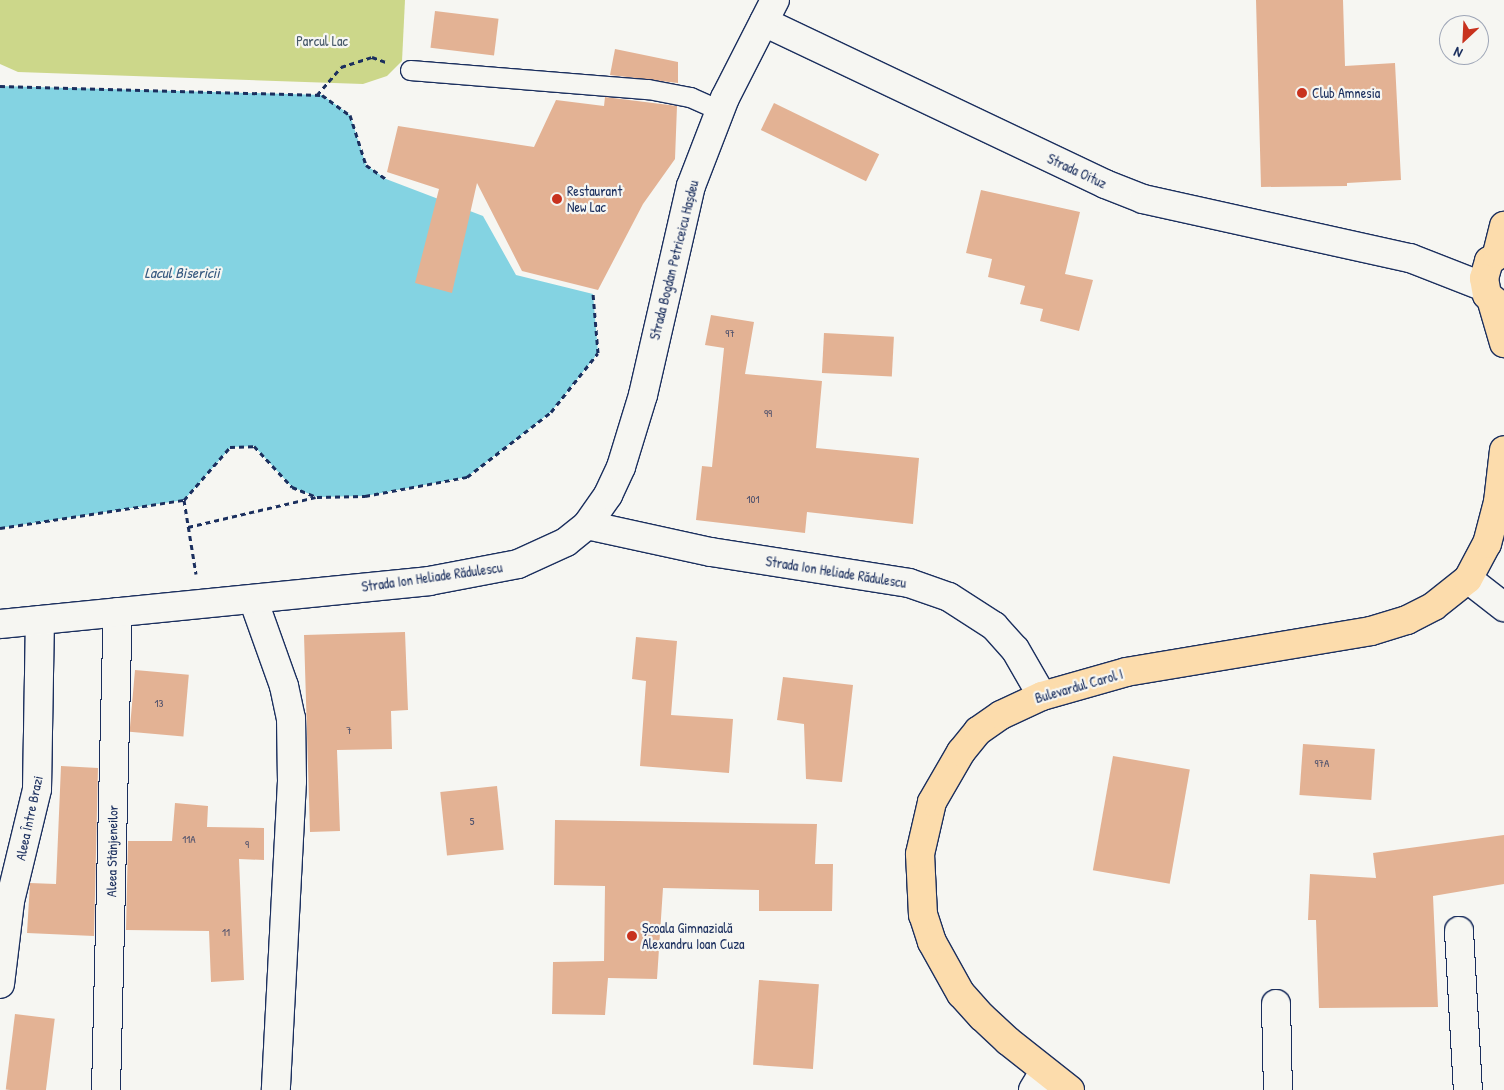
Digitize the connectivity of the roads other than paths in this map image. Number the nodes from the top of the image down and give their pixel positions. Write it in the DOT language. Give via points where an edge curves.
graph roads {
  1 [pos="770,11"];
  2 [pos="410,70"];
  3 [pos="719,110"];
  4 [pos="1504,226"];
  5 [pos="1495,277"];
  6 [pos="1504,343"];
  7 [pos="1504,450"];
  8 [pos="587,525"];
  9 [pos="1468,579"];
  10 [pos="253,600"];
  11 [pos="1504,607"];
  12 [pos="118,612"];
  13 [pos="40,620"];
  14 [pos="0,624"];
  15 [pos="1042,696"];
  16 [pos="1459,931"];
  17 [pos="0,984"];
  18 [pos="1276,1004"];
  19 [pos="1039,1081"];
  20 [pos="106,1090"];
  21 [pos="276,1090"];
  22 [pos="1070,1090"];
  23 [pos="1278,1090"];
  24 [pos="1468,1090"];
  1 -- 3 [label="street, Strada Bogdan Petriceicu Hașdeu"];
  1 -- 5 [label="street, Strada Oituz" via="1105,184 1143,199"];
  2 -- 3 [label="lane" via="648,89 690,97"];
  3 -- 8 [label="street, Strada Bogdan Petriceicu Hașdeu" via="680,228 632,432 608,494"];
  4 -- 5 [label="main road"];
  5 -- 6 [label="main road"];
  7 -- 9 [label="main road, Bulevardul Carol I" via="1493,526"];
  8 -- 10 [label="street, Strada Ion Heliade Rădulescu" via="566,542 543,554 488,571"];
  8 -- 15 [label="street, Strada Ion Heliade Rădulescu" via="710,552 909,583 949,597 994,626 1016,649"];
  9 -- 11 [label="street"];
  9 -- 15 [label="main road, Bulevardul Carol I" via="1434,606 1407,620 1371,631 1126,672"];
  10 -- 12 [label="street, Strada Ion Heliade Rădulescu"];
  10 -- 21 [label="street" via="284,686 291,718 292,791"];
  12 -- 13 [label="street, Strada Ion Heliade Rădulescu"];
  12 -- 20 [label="street, Aleea Stânjeneilor"];
  13 -- 14 [label="street, Strada Ion Heliade Rădulescu"];
  13 -- 17 [label="street, Aleea Între Brazi" via="37,789 10,901"];
  15 -- 19 [label="main road, Bulevardul Carol I" via="1001,715 978,731 944,776 925,826 920,854 923,915 932,942 957,988"];
  16 -- 24 [label="street"];
  18 -- 23 [label="street"];
  19 -- 22 [label="main road, Bulevardul Carol I"];
}
